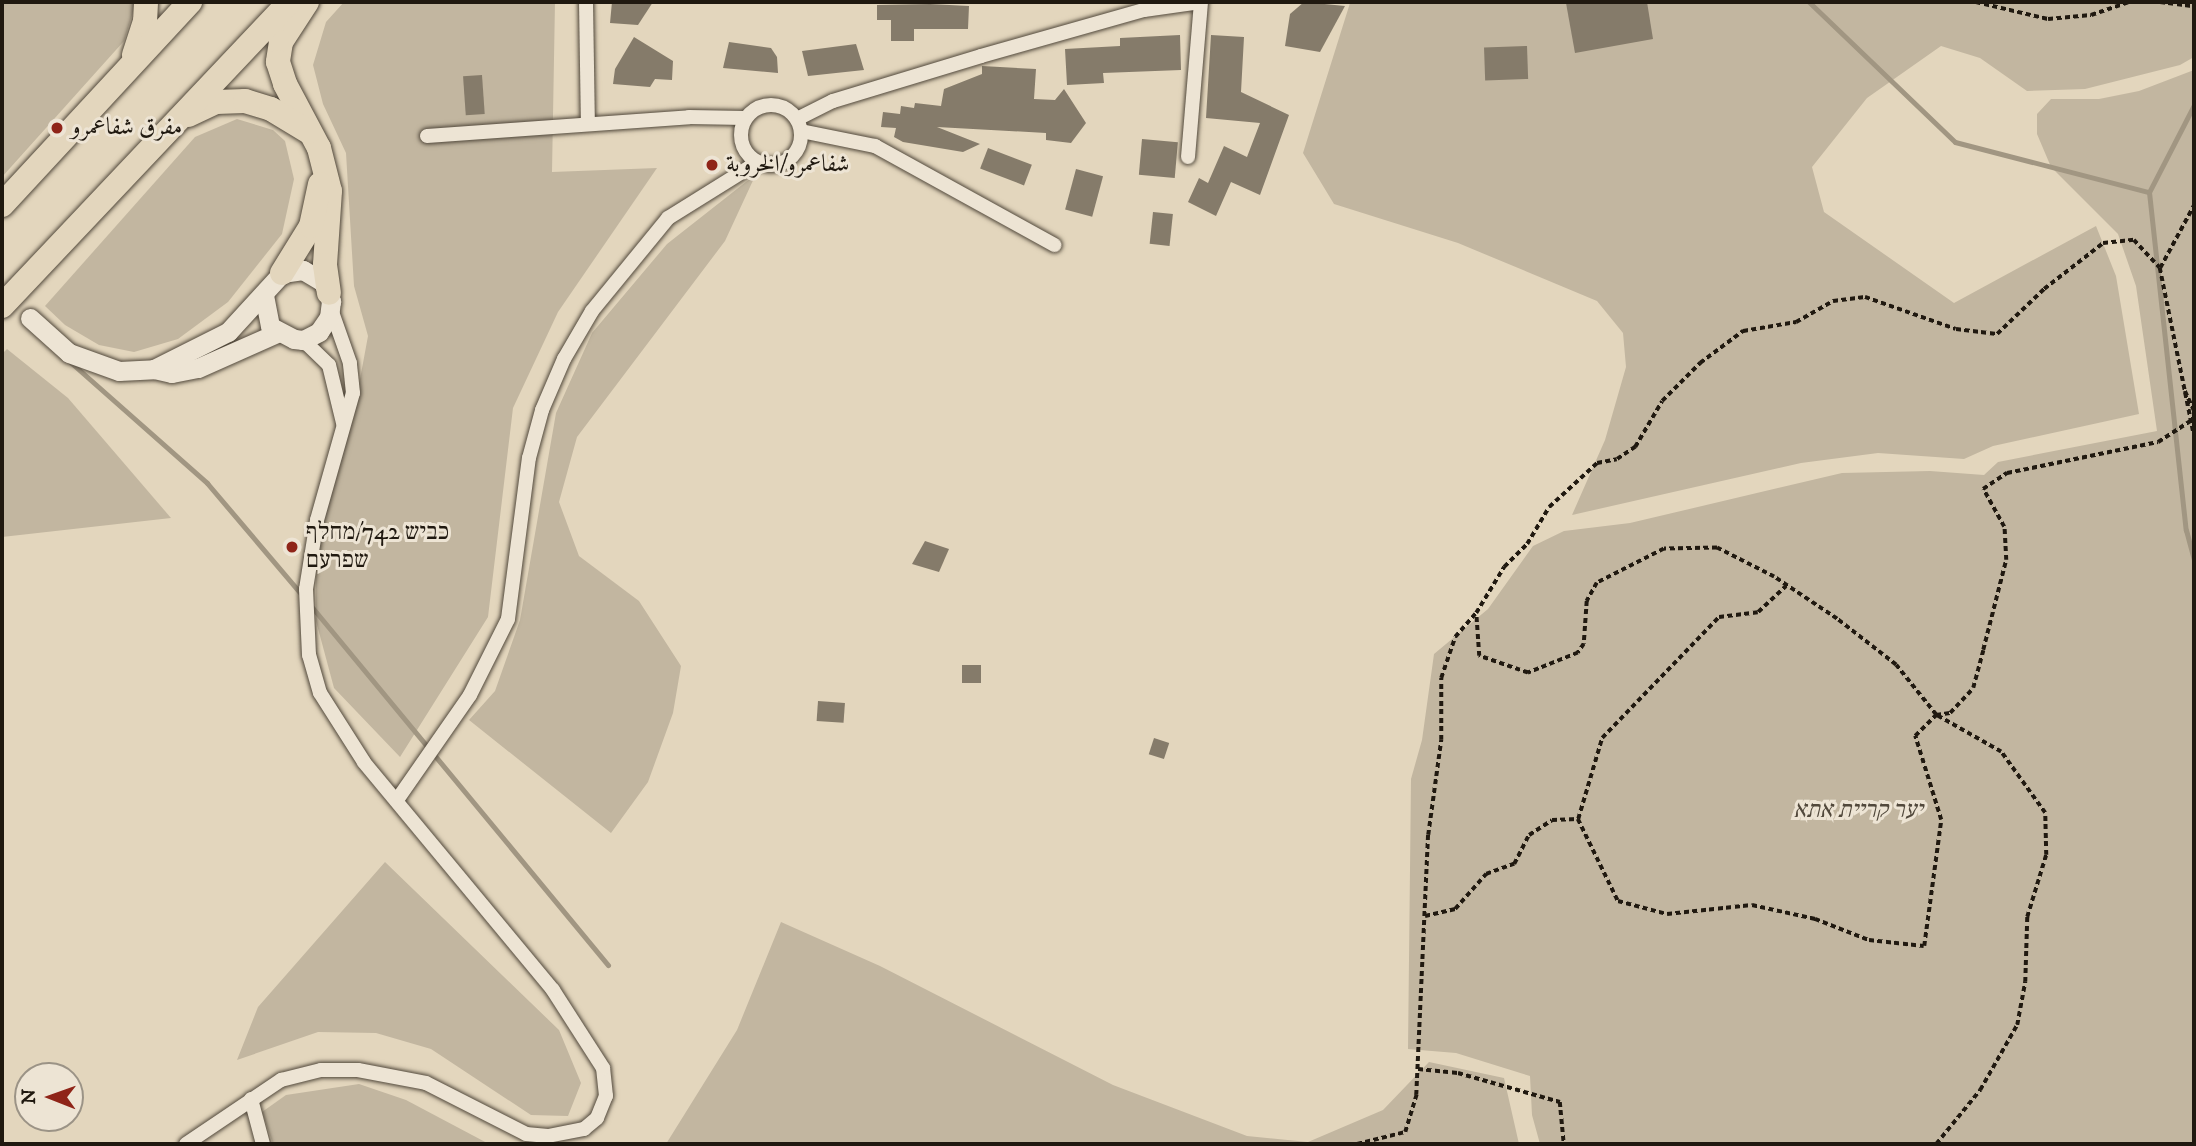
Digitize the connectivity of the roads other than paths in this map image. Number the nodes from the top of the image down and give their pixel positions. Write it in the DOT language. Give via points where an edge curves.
graph roads {
  1 [pos="146,2"];
  2 [pos="190,2"];
  3 [pos="289,2"];
  4 [pos="307,2"];
  5 [pos="586,2"];
  6 [pos="1200,2"];
  7 [pos="1144,6"];
  8 [pos="128,69"];
  9 [pos="745,118"];
  10 [pos="588,124"];
  11 [pos="799,125"];
  12 [pos="312,134"];
  13 [pos="427,136"];
  14 [pos="1188,157"];
  15 [pos="135,161"];
  16 [pos="758,163"];
  17 [pos="325,173"];
  18 [pos="2,205"];
  19 [pos="1055,245"];
  20 [pos="282,273"];
  21 [pos="264,295"];
  22 [pos="330,301"];
  23 [pos="2,306"];
  24 [pos="30,318"];
  25 [pos="277,333"];
  26 [pos="303,340"];
  27 [pos="154,369"];
  28 [pos="343,424"];
  29 [pos="397,800"];
  30 [pos="251,1099"];
  31 [pos="186,1144"];
  32 [pos="264,1144"];
  1 -- 8 [label="highway" via="145,22"];
  2 -- 8 [label="highway"];
  3 -- 15 [label="highway"];
  4 -- 12 [label="highway" via="281,42 278,62"];
  5 -- 10 [label="street"];
  6 -- 7 [label="street"];
  6 -- 14 [label="street"];
  7 -- 11 [label="street" via="833,101"];
  8 -- 18 [label="highway"];
  9 -- 10 [label="street"];
  9 -- 11 [label="street" via="771,104 790,111"];
  9 -- 16 [label="street" via="743,148"];
  10 -- 13 [label="street"];
  11 -- 16 [label="street" via="792,156 776,164"];
  11 -- 19 [label="street" via="875,146"];
  12 -- 15 [label="highway" via="259,104 216,102 180,120"];
  12 -- 17 [label="highway"];
  15 -- 23 [label="highway"];
  16 -- 29 [label="street" via="668,218 600,300 564,359 542,410 529,458 508,619 470,695"];
  17 -- 20 [label="highway" via="311,226"];
  17 -- 22 [label="highway" via="331,209 325,254"];
  20 -- 21 [label="street"];
  20 -- 22 [label="street" via="303,270 314,275"];
  21 -- 25 [label="street" via="264,317"];
  21 -- 27 [label="street" via="228,331"];
  22 -- 26 [label="street" via="325,325"];
  22 -- 28 [label="street" via="353,377 350,408"];
  24 -- 27 [label="street" via="86,362 119,371"];
  25 -- 26 [label="street"];
  25 -- 27 [label="street" via="198,368 172,373"];
  26 -- 28 [label="street" via="329,365"];
  28 -- 29 [label="street" via="317,520 306,589 309,655 320,693 364,762"];
  29 -- 30 [label="street" via="553,990 589,1045 603,1068 606,1096 597,1118 569,1134 526,1134 426,1083 358,1070 321,1070 281,1080"];
  30 -- 31 [label="street"];
  30 -- 32 [label="street"];
}
